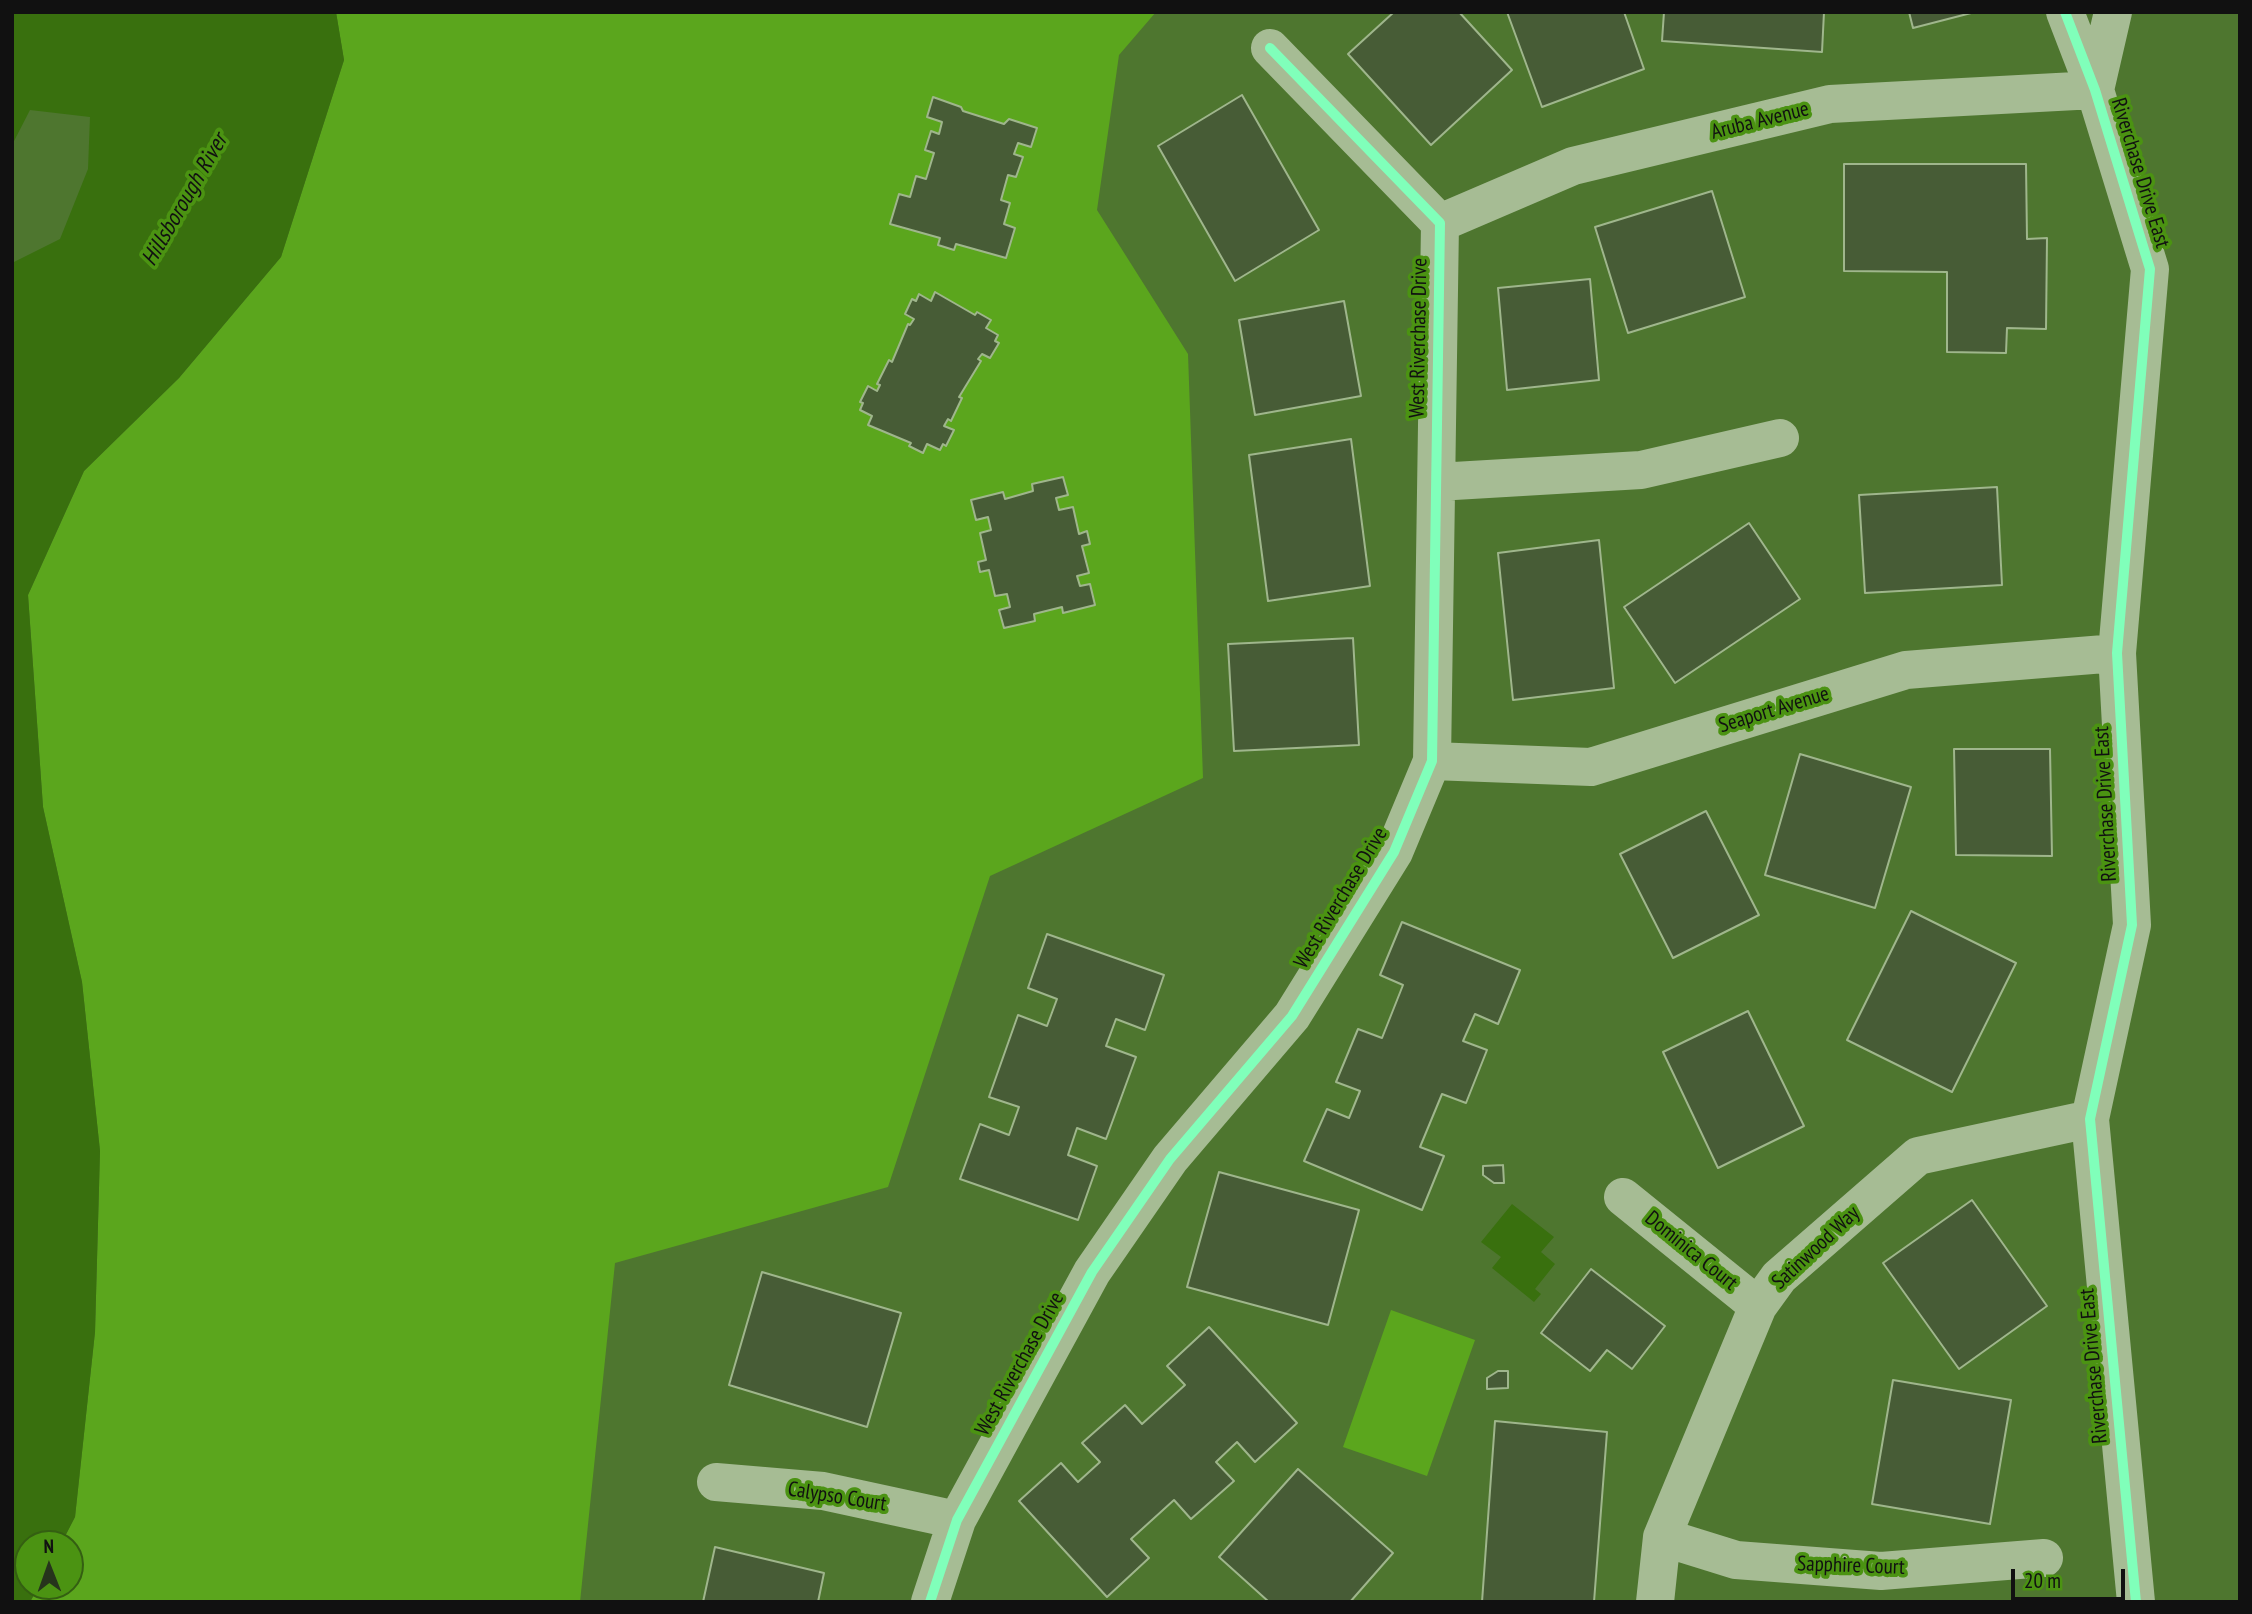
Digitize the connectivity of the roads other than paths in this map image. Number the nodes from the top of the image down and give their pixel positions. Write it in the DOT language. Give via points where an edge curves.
graph roads {
  1 [pos="2065,12"];
  2 [pos="2113,12"];
  3 [pos="1270,48"];
  4 [pos="2095,90"];
  5 [pos="1440,223"];
  6 [pos="1780,438"];
  7 [pos="1437,482"];
  8 [pos="2117,653"];
  9 [pos="1432,761"];
  10 [pos="2090,1119"];
  11 [pos="1623,1197"];
  12 [pos="1758,1306"];
  13 [pos="716,1482"];
  14 [pos="957,1520"];
  15 [pos="1662,1537"];
  16 [pos="2044,1558"];
  17 [pos="930,1602"];
  18 [pos="1656,1602"];
  19 [pos="2136,1602"];
  1 -- 4 [label="street, Riverchase Drive East"];
  2 -- 4 [label="street, Riverchase Drive East"];
  3 -- 5 [label="street"];
  4 -- 5 [label="street, Aruba Avenue" via="1830,104 1573,166"];
  4 -- 8 [label="street, Riverchase Drive East" via="2150,269"];
  5 -- 7 [label="street, West Riverchase Drive"];
  6 -- 7 [label="street" via="1641,470"];
  7 -- 9 [label="street, West Riverchase Drive"];
  8 -- 9 [label="street, Seaport Avenue" via="1906,670 1591,766"];
  8 -- 10 [label="street, Riverchase Drive East" via="2132,925"];
  9 -- 14 [label="street, West Riverchase Drive" via="1395,852 1292,1016 1170,1159 1091,1272"];
  10 -- 12 [label="street, Satinwood Way" via="1917,1156 1779,1277"];
  10 -- 19 [label="street, Riverchase Drive East"];
  11 -- 12 [label="street, Dominica Court"];
  12 -- 15 [label="street, Satinwood Way"];
  13 -- 14 [label="street, Calypso Court" via="823,1491"];
  14 -- 17 [label="street, West Riverchase Drive"];
  15 -- 16 [label="street, Sapphire Court" via="1736,1560 1881,1571"];
  15 -- 18 [label="street, Satinwood Way"];
}
